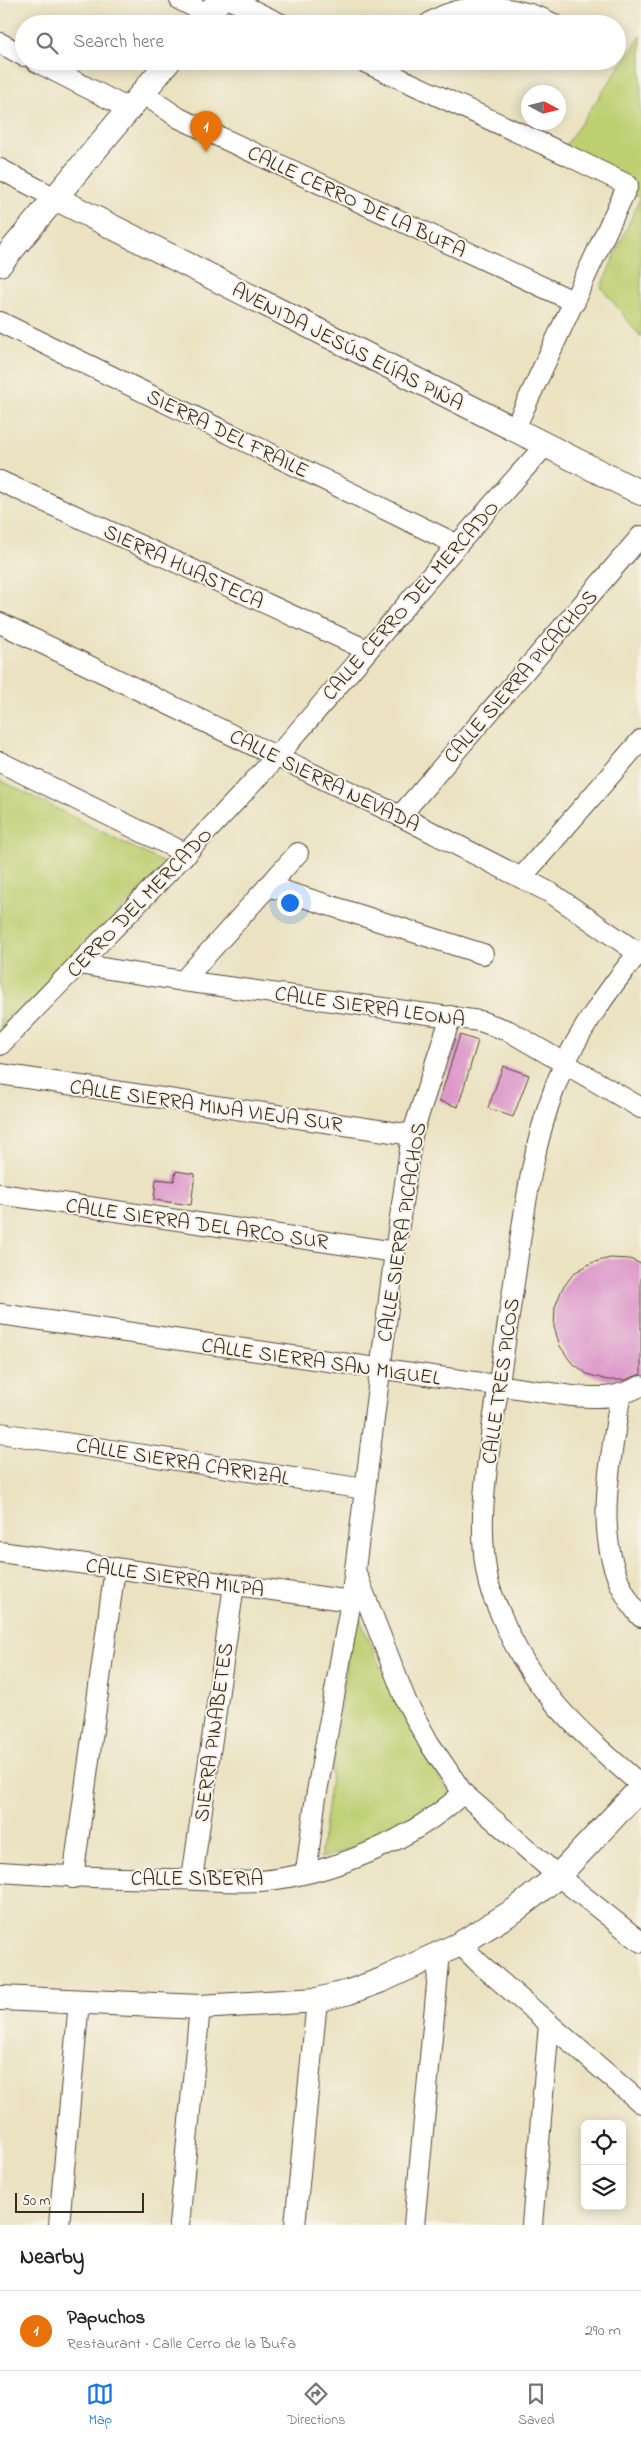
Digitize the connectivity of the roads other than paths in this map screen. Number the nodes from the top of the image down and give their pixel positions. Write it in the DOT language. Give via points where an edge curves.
graph roads {
  1 [pos="180,0"];
  2 [pos="231,0"];
  3 [pos="209,13"];
  4 [pos="262,15"];
  5 [pos="444,15"];
  6 [pos="538,15"];
  7 [pos="0,43"];
  8 [pos="15,51"];
  9 [pos="58,70"];
  10 [pos="162,70"];
  11 [pos="402,70"];
  12 [pos="136,101"];
  13 [pos="0,169"];
  14 [pos="55,198"];
  15 [pos="0,264"];
  16 [pos="575,302"];
  17 [pos="0,322"];
  18 [pos="514,430"];
  19 [pos="545,446"];
  20 [pos="0,481"];
  21 [pos="639,486"];
  22 [pos="641,536"];
  23 [pos="456,544"];
  24 [pos="0,623"];
  25 [pos="367,650"];
  26 [pos="641,740"];
  27 [pos="276,756"];
  28 [pos="0,762"];
  29 [pos="400,816"];
  30 [pos="187,854"];
  31 [pos="298,854"];
  32 [pos="521,878"];
  33 [pos="268,886"];
  34 [pos="640,953"];
  35 [pos="483,954"];
  36 [pos="78,964"];
  37 [pos="183,981"];
  38 [pos="451,1016"];
  39 [pos="0,1046"];
  40 [pos="565,1064"];
  41 [pos="0,1074"];
  42 [pos="641,1108"];
  43 [pos="412,1135"];
  44 [pos="0,1194"];
  45 [pos="395,1252"];
  46 [pos="0,1314"];
  47 [pos="380,1370"];
  48 [pos="499,1386"];
  49 [pos="641,1386"];
  50 [pos="620,1396"];
  51 [pos="0,1432"];
  52 [pos="365,1488"];
  53 [pos="0,1554"];
  54 [pos="115,1568"];
  55 [pos="355,1571"];
  56 [pos="234,1585"];
  57 [pos="351,1601"];
  58 [pos="638,1609"];
  59 [pos="641,1786"];
  60 [pos="463,1793"];
  61 [pos="0,1872"];
  62 [pos="306,1872"];
  63 [pos="558,1876"];
  64 [pos="73,1878"];
  65 [pos="192,1879"];
  66 [pos="641,1942"];
  67 [pos="450,1948"];
  68 [pos="0,1998"];
  69 [pos="317,2000"];
  70 [pos="79,2001"];
  71 [pos="200,2007"];
  72 [pos="549,2024"];
  73 [pos="641,2103"];
  74 [pos="58,2225"];
  75 [pos="179,2225"];
  76 [pos="295,2225"];
  77 [pos="414,2225"];
  78 [pos="532,2225"];
  1 -- 3 [label="street"];
  2 -- 4 [label="street"];
  5 -- 6 [label="street" via="460,6 492,3"];
  7 -- 8 [label="street"];
  9 -- 12 [label="street, CALLE CERRO DE LA BUFA"];
  10 -- 12 [label="street"];
  11 -- 16 [label="street" via="628,185"];
  12 -- 14 [label="street"];
  12 -- 16 [label="street, CALLE CERRO DE LA BUFA"];
  13 -- 14 [label="street"];
  14 -- 15 [label="street"];
  14 -- 18 [label="street, AVENIDA JESÚS ELÍAS PIÑA"];
  16 -- 18 [label="street"];
  17 -- 23 [label="street, SIERRA DEL FRAILE"];
  18 -- 19 [label="street, AVENIDA JESÚS ELÍAS PIÑA"];
  19 -- 21 [label="street, AVENIDA JESÚS ELÍAS PIÑA"];
  19 -- 23 [label="street, CALLE CERRO DEL MERCADO"];
  20 -- 25 [label="street, SIERRA HUASTECA"];
  22 -- 29 [label="street, CALLE SIERRA PICACHOS"];
  23 -- 25 [label="street, CALLE CERRO DEL MERCADO"];
  24 -- 27 [label="street, CALLE SIERRA NEVADA"];
  25 -- 27 [label="street, CALLE CERRO DEL MERCADO"];
  26 -- 32 [label="street"];
  27 -- 29 [label="street, CALLE SIERRA NEVADA"];
  27 -- 30 [label="street, CERRO DEL MERCADO"];
  28 -- 30 [label="street"];
  29 -- 32 [label="street, CALLE SIERRA NEVADA"];
  30 -- 36 [label="street, CERRO DEL MERCADO"];
  31 -- 33 [label="street"];
  32 -- 34 [label="street, CALLE SIERRA NEVADA" via="551,893"];
  33 -- 35 [label="street"];
  33 -- 37 [label="street"];
  34 -- 40 [label="street, CALLE TRES PICOS" via="598,1009"];
  36 -- 37 [label="street, CALLE SIERRA LEONA"];
  36 -- 39 [label="street, CERRO DEL MERCADO"];
  37 -- 38 [label="street, CALLE SIERRA LEONA"];
  38 -- 40 [label="street, CALLE SIERRA LEONA" via="480,1020 509,1031"];
  38 -- 43 [label="street, CALLE SIERRA PICACHOS"];
  40 -- 42 [label="street, CALLE SIERRA LEONA"];
  40 -- 48 [label="street, CALLE TRES PICOS" via="543,1122 531,1174"];
  41 -- 43 [label="street, CALLE SIERRA MINA VIEJA SUR"];
  43 -- 45 [label="street, CALLE SIERRA PICACHOS"];
  44 -- 45 [label="street, CALLE SIERRA DEL ARCO SUR"];
  45 -- 47 [label="street, CALLE SIERRA PICACHOS"];
  46 -- 47 [label="street, CALLE SIERRA SAN MIGUEL"];
  47 -- 48 [label="street, CALLE SIERRA SAN MIGUEL"];
  47 -- 52 [label="street, CALLE SIERRA PICACHOS"];
  48 -- 50 [label="street, CALLE SIERRA SAN MIGUEL" via="572,1396"];
  48 -- 59 [label="street, CALLE TRES PICOS" via="483,1499 482,1536 490,1587 509,1634 528,1669 562,1714"];
  49 -- 50 [label="street, CALLE SIERRA SAN MIGUEL"];
  50 -- 58 [label="street" via="606,1512 607,1541 615,1575"];
  51 -- 52 [label="street, CALLE SIERRA CARRIZAL"];
  52 -- 55 [label="street, CALLE SIERRA PICACHOS"];
  53 -- 54 [label="street, CALLE SIERRA MILPA"];
  54 -- 56 [label="street, CALLE SIERRA MILPA"];
  54 -- 64 [label="street"];
  55 -- 57 [label="street, CALLE SIERRA PICACHOS"];
  55 -- 60 [label="street, CALLE SIERRA PICACHOS" via="406,1701 429,1743"];
  56 -- 57 [label="street, CALLE SIERRA MILPA"];
  56 -- 65 [label="street, SIERRA PINABETES"];
  57 -- 62 [label="street, CALLE SIERRA PICACHOS"];
  59 -- 63 [label="street"];
  60 -- 62 [label="street, CALLE SIBERIA" via="444,1811 398,1839 358,1858"];
  60 -- 63 [label="street, CALLE SIERRA PICACHOS"];
  61 -- 64 [label="street, CALLE SIBERIA"];
  62 -- 65 [label="street, CALLE SIBERIA" via="261,1881"];
  63 -- 66 [label="street, CALLE SIERRA PICACHOS"];
  63 -- 67 [label="street" via="515,1910"];
  64 -- 65 [label="street, CALLE SIBERIA"];
  67 -- 69 [label="street" via="382,1980"];
  67 -- 72 [label="street"];
  67 -- 77 [label="street"];
  68 -- 70 [label="street"];
  69 -- 71 [label="street"];
  69 -- 76 [label="street"];
  70 -- 71 [label="street"];
  70 -- 74 [label="street"];
  71 -- 75 [label="street"];
  72 -- 73 [label="street"];
  72 -- 78 [label="street"];
}
